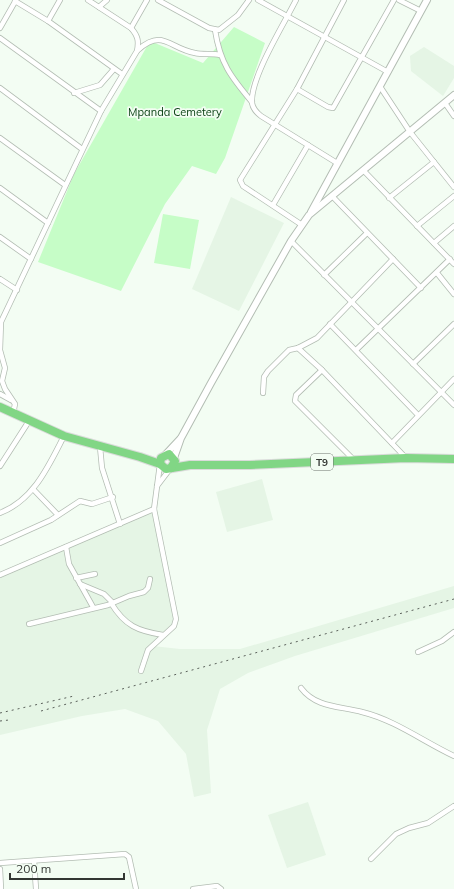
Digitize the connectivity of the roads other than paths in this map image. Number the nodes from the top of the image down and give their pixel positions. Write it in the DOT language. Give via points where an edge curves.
graph roads {
  1 [pos="60,0"];
  2 [pos="88,0"];
  3 [pos="107,0"];
  4 [pos="147,0"];
  5 [pos="158,0"];
  6 [pos="242,0"];
  7 [pos="258,0"];
  8 [pos="296,0"];
  9 [pos="344,0"];
  10 [pos="394,0"];
  11 [pos="399,0"];
  12 [pos="427,0"];
  13 [pos="15,1"];
  14 [pos="248,1"];
  15 [pos="99,7"];
  16 [pos="421,11"];
  17 [pos="288,16"];
  18 [pos="48,21"];
  19 [pos="0,28"];
  20 [pos="131,28"];
  21 [pos="216,30"];
  22 [pos="324,37"];
  23 [pos="0,38"];
  24 [pos="137,51"];
  25 [pos="220,55"];
  26 [pos="362,58"];
  27 [pos="114,69"];
  28 [pos="388,72"];
  29 [pos="122,74"];
  30 [pos="0,88"];
  31 [pos="381,88"];
  32 [pos="297,90"];
  33 [pos="74,93"];
  34 [pos="454,95"];
  35 [pos="252,102"];
  36 [pos="445,103"];
  37 [pos="101,111"];
  38 [pos="454,116"];
  39 [pos="276,125"];
  40 [pos="410,132"];
  41 [pos="0,138"];
  42 [pos="308,145"];
  43 [pos="82,149"];
  44 [pos="434,162"];
  45 [pos="337,163"];
  46 [pos="363,170"];
  47 [pos="65,185"];
  48 [pos="454,187"];
  49 [pos="0,188"];
  50 [pos="332,196"];
  51 [pos="454,196"];
  52 [pos="389,198"];
  53 [pos="273,205"];
  54 [pos="309,215"];
  55 [pos="48,223"];
  56 [pos="302,225"];
  57 [pos="417,226"];
  58 [pos="454,226"];
  59 [pos="368,233"];
  60 [pos="0,237"];
  61 [pos="291,241"];
  62 [pos="434,243"];
  63 [pos="31,259"];
  64 [pos="393,259"];
  65 [pos="450,259"];
  66 [pos="454,264"];
  67 [pos="437,273"];
  68 [pos="324,275"];
  69 [pos="0,279"];
  70 [pos="422,288"];
  71 [pos="17,290"];
  72 [pos="454,294"];
  73 [pos="351,301"];
  74 [pos="1,322"];
  75 [pos="330,324"];
  76 [pos="454,324"];
  77 [pos="379,329"];
  78 [pos="298,348"];
  79 [pos="356,350"];
  80 [pos="414,364"];
  81 [pos="322,370"];
  82 [pos="454,379"];
  83 [pos="442,392"];
  84 [pos="0,394"];
  85 [pos="263,394"];
  86 [pos="13,400"];
  87 [pos="454,405"];
  88 [pos="0,407"];
  89 [pos="14,414"];
  90 [pos="418,415"];
  91 [pos="28,421"];
  92 [pos="64,436"];
  93 [pos="181,438"];
  94 [pos="392,443"];
  95 [pos="100,447"];
  96 [pos="164,455"];
  97 [pos="140,457"];
  98 [pos="174,458"];
  99 [pos="406,458"];
  100 [pos="454,459"];
  101 [pos="354,460"];
  102 [pos="160,464"];
  103 [pos="190,465"];
  104 [pos="0,466"];
  105 [pos="170,469"];
  106 [pos="156,488"];
  107 [pos="33,489"];
  108 [pos="113,497"];
  109 [pos="154,509"];
  110 [pos="0,513"];
  111 [pos="58,515"];
  112 [pos="120,524"];
  113 [pos="0,544"];
  114 [pos="66,547"];
  115 [pos="95,574"];
  116 [pos="0,575"];
  117 [pos="76,578"];
  118 [pos="150,579"];
  119 [pos="80,584"];
  120 [pos="112,603"];
  121 [pos="93,607"];
  122 [pos="29,624"];
  123 [pos="454,632"];
  124 [pos="163,635"];
  125 [pos="418,652"];
  126 [pos="141,671"];
  127 [pos="301,688"];
  128 [pos="454,756"];
  129 [pos="454,806"];
  130 [pos="371,858"];
  131 [pos="34,861"];
  132 [pos="0,863"];
  133 [pos="0,869"];
  134 [pos="36,888"];
  135 [pos="1,889"];
  136 [pos="136,889"];
  137 [pos="193,889"];
  138 [pos="221,889"];
  1 -- 18 [label="street"];
  2 -- 15 [label="street"];
  3 -- 15 [label="street"];
  4 -- 20 [label="street"];
  5 -- 21 [label="street"];
  6 -- 14 [label="street"];
  7 -- 17 [label="street"];
  8 -- 17 [label="street"];
  9 -- 22 [label="street"];
  10 -- 26 [label="street"];
  11 -- 16 [label="street"];
  12 -- 16 [label="street"];
  13 -- 18 [label="street"];
  13 -- 19 [label="street"];
  14 -- 21 [label="street" via="228,24"];
  15 -- 20 [label="street"];
  16 -- 28 [label="street"];
  17 -- 22 [label="street"];
  17 -- 35 [label="street" via="263,64"];
  18 -- 27 [label="street"];
  20 -- 24 [label="street" via="138,39"];
  21 -- 25 [label="street"];
  22 -- 26 [label="street"];
  22 -- 32 [label="street"];
  23 -- 33 [label="street"];
  24 -- 25 [label="street" via="154,40 168,42 195,54"];
  24 -- 29 [label="street"];
  25 -- 35 [label="street" via="232,77"];
  26 -- 28 [label="street"];
  26 -- 32 [label="street" via="333,108"];
  27 -- 29 [label="street"];
  27 -- 33 [label="street" via="100,85"];
  28 -- 45 [label="street"];
  29 -- 37 [label="street"];
  30 -- 43 [label="street"];
  31 -- 40 [label="street"];
  32 -- 39 [label="street"];
  33 -- 37 [label="street"];
  34 -- 36 [label="street"];
  35 -- 39 [label="street" via="255,112"];
  36 -- 38 [label="street"];
  36 -- 40 [label="street"];
  37 -- 43 [label="street"];
  39 -- 42 [label="street"];
  39 -- 53 [label="street" via="240,182"];
  40 -- 44 [label="street"];
  40 -- 46 [label="street"];
  41 -- 47 [label="street"];
  42 -- 45 [label="street"];
  42 -- 53 [label="street"];
  43 -- 47 [label="street"];
  44 -- 48 [label="street"];
  44 -- 52 [label="street"];
  45 -- 54 [label="street"];
  46 -- 50 [label="street"];
  46 -- 52 [label="street"];
  47 -- 55 [label="street"];
  49 -- 55 [label="street"];
  50 -- 54 [label="street"];
  50 -- 59 [label="street"];
  51 -- 57 [label="street"];
  52 -- 57 [label="street"];
  53 -- 56 [label="street"];
  54 -- 56 [label="street"];
  55 -- 63 [label="street"];
  56 -- 61 [label="street"];
  57 -- 62 [label="street"];
  58 -- 62 [label="street"];
  59 -- 64 [label="street"];
  59 -- 68 [label="street"];
  60 -- 63 [label="street"];
  61 -- 68 [label="street"];
  61 -- 93 [label="street"];
  62 -- 65 [label="street"];
  63 -- 71 [label="street"];
  64 -- 70 [label="street"];
  64 -- 73 [label="street"];
  65 -- 66 [label="street"];
  65 -- 67 [label="street"];
  67 -- 70 [label="street"];
  67 -- 72 [label="street"];
  68 -- 73 [label="street"];
  69 -- 71 [label="street"];
  70 -- 77 [label="street"];
  71 -- 74 [label="street"];
  73 -- 75 [label="street"];
  73 -- 77 [label="street"];
  74 -- 86 [label="street" via="0,350 5,368 2,381"];
  75 -- 78 [label="street" via="317,338"];
  75 -- 79 [label="street"];
  76 -- 80 [label="street"];
  77 -- 79 [label="street"];
  77 -- 80 [label="street"];
  78 -- 81 [label="street"];
  78 -- 85 [label="street" via="289,350 268,371 264,378"];
  79 -- 90 [label="street"];
  80 -- 83 [label="street"];
  81 -- 94 [label="street"];
  81 -- 101 [label="street" via="296,395 295,401"];
  82 -- 83 [label="street"];
  83 -- 87 [label="street"];
  83 -- 90 [label="street"];
  84 -- 86 [label="street"];
  86 -- 89 [label="street"];
  88 -- 89 [label="highway"];
  89 -- 91 [label="highway"];
  90 -- 94 [label="street"];
  91 -- 92 [label="highway"];
  91 -- 104 [label="street"];
  92 -- 95 [label="highway"];
  92 -- 107 [label="street"];
  93 -- 96 [label="street"];
  93 -- 98 [label="street"];
  94 -- 99 [label="street"];
  95 -- 97 [label="highway"];
  95 -- 108 [label="street" via="100,462"];
  96 -- 97 [label="highway"];
  96 -- 98 [label="highway, T9"];
  96 -- 102 [label="highway"];
  97 -- 102 [label="highway"];
  98 -- 103 [label="highway, T9"];
  98 -- 105 [label="highway" via="174,465"];
  99 -- 100 [label="highway, T9"];
  99 -- 101 [label="highway, T9"];
  101 -- 103 [label="highway, T9"];
  102 -- 105 [label="highway"];
  102 -- 106 [label="street"];
  103 -- 105 [label="highway, T9"];
  105 -- 106 [label="street"];
  106 -- 109 [label="street"];
  107 -- 110 [label="street" via="12,507"];
  107 -- 111 [label="street"];
  108 -- 111 [label="street" via="92,504 80,501"];
  108 -- 112 [label="street"];
  109 -- 112 [label="street"];
  109 -- 124 [label="street" via="176,619 174,626"];
  111 -- 113 [label="street"];
  112 -- 114 [label="street"];
  114 -- 116 [label="street"];
  114 -- 117 [label="street" via="69,564"];
  115 -- 117 [label="street"];
  117 -- 119 [label="street"];
  118 -- 120 [label="street" via="144,592"];
  119 -- 120 [label="street" via="104,594"];
  119 -- 121 [label="street"];
  120 -- 121 [label="street"];
  120 -- 124 [label="street" via="116,611 134,628"];
  121 -- 122 [label="street"];
  123 -- 125 [label="street" via="442,641"];
  124 -- 126 [label="street" via="148,650"];
  127 -- 128 [label="street" via="307,696 322,704 379,717"];
  129 -- 130 [label="street" via="428,823 396,834"];
  131 -- 132 [label="street"];
  131 -- 134 [label="street"];
  131 -- 136 [label="street" via="125,854 129,857"];
  133 -- 135 [label="street"];
  137 -- 138 [label="street" via="217,886"];
}
